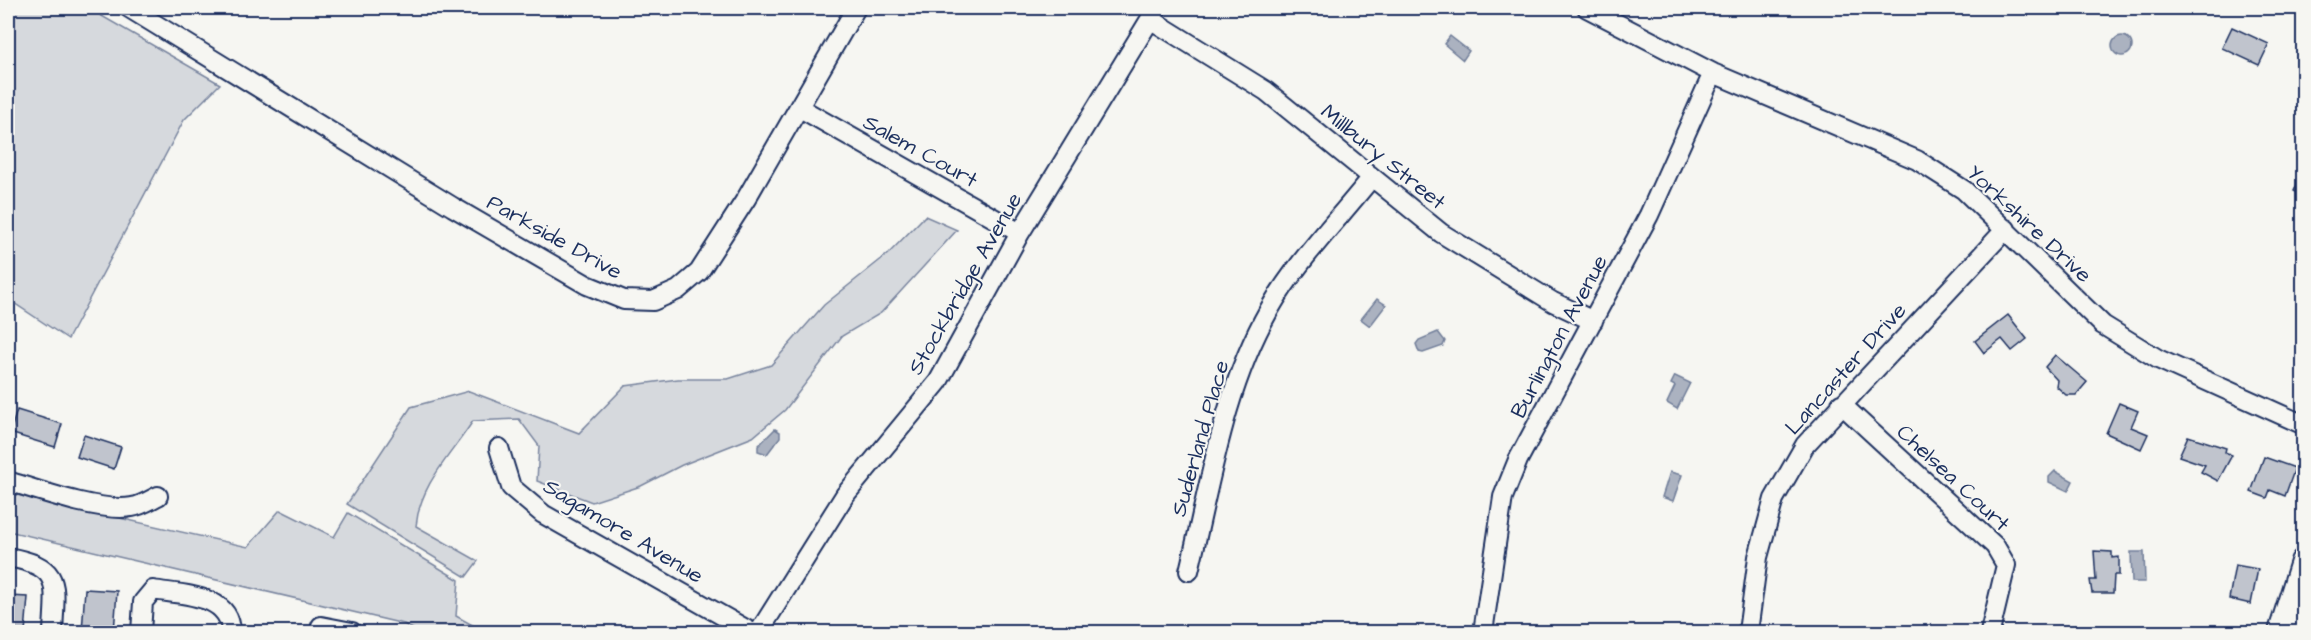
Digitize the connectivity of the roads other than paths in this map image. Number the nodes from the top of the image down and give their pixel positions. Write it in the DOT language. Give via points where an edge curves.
graph roads {
  1 [pos="129,8"];
  2 [pos="856,8"];
  3 [pos="1587,8"];
  4 [pos="1153,14"];
  5 [pos="1713,73"];
  6 [pos="800,108"];
  7 [pos="1372,177"];
  8 [pos="2006,229"];
  9 [pos="1020,232"];
  10 [pos="1593,321"];
  11 [pos="1840,404"];
  12 [pos="2304,425"];
  13 [pos="499,448"];
  14 [pos="8,481"];
  15 [pos="158,496"];
  16 [pos="8,557"];
  17 [pos="2304,562"];
  18 [pos="1188,571"];
  19 [pos="350,632"];
  20 [pos="53,633"];
  21 [pos="141,633"];
  22 [pos="231,633"];
  23 [pos="321,633"];
  24 [pos="751,633"];
  25 [pos="759,633"];
  26 [pos="1483,633"];
  27 [pos="1748,633"];
  28 [pos="1990,633"];
  29 [pos="2282,633"];
  1 -- 6 [label="street, Parkside Drive" via="497,234 587,285 624,300 653,301 678,290 699,272"];
  2 -- 6 [label="street, Parkside Drive"];
  3 -- 5 [label="street, Yorkshire Drive"];
  4 -- 7 [label="street, Millbury Street" via="1266,91"];
  4 -- 9 [label="street, Stockbridge Avenue"];
  5 -- 8 [label="street, Yorkshire Drive" via="1917,160 1964,190"];
  5 -- 10 [label="street, Burlington Avenue" via="1649,215"];
  6 -- 9 [label="street, Salem Court"];
  7 -- 10 [label="street, Millbury Street" via="1441,233 1553,302"];
  7 -- 18 [label="street, Suderland Place" via="1297,269 1269,310 1250,348 1229,404"];
  8 -- 11 [label="street, Lancaster Drive"];
  8 -- 12 [label="street, Yorkshire Drive" via="2103,325 2158,359"];
  9 -- 25 [label="street, Stockbridge Avenue" via="938,382 845,495"];
  10 -- 26 [label="street, Burlington Avenue" via="1518,460 1503,497"];
  11 -- 27 [label="street, Lancaster Drive" via="1805,445 1774,499 1758,557"];
  11 -- 28 [label="street, Chelsea Court" via="1995,546 2006,566"];
  13 -- 24 [label="street, Sagamore Avenue" via="510,487 543,514"];
  14 -- 15 [label="street" via="64,499 131,508"];
  16 -- 20 [label="street" via="49,573 54,582"];
  17 -- 29 [label="street"];
  19 -- 23 [label="street" via="321,626"];
  21 -- 22 [label="street" via="143,602 153,590 208,601 225,609"];
}
